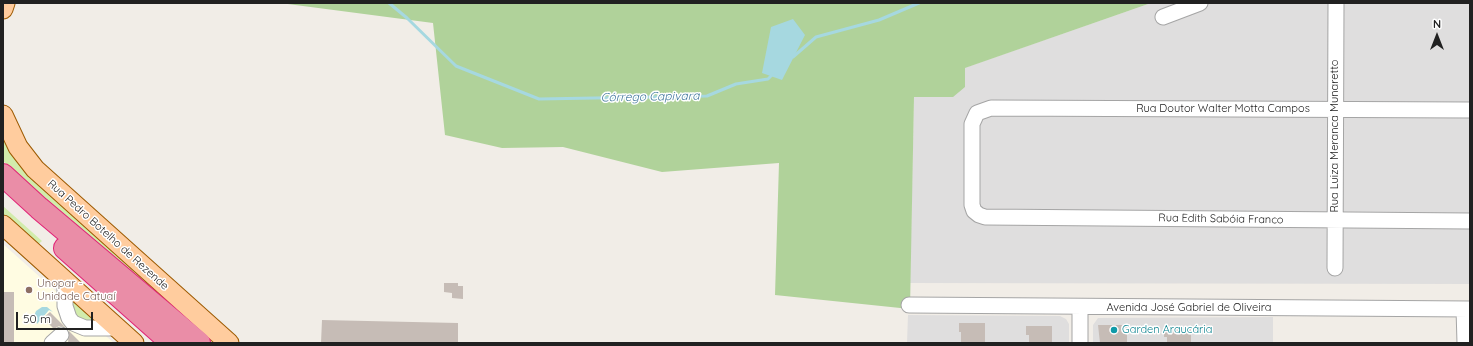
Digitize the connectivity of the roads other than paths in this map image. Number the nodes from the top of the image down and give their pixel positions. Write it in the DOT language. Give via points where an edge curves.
graph roads {
  1 [pos="5,3"];
  2 [pos="1200,3"];
  3 [pos="1336,3"];
  4 [pos="3,10"];
  5 [pos="1163,17"];
  6 [pos="1334,109"];
  7 [pos="1470,110"];
  8 [pos="3,114"];
  9 [pos="3,175"];
  10 [pos="3,192"];
  11 [pos="974,211"];
  12 [pos="1334,220"];
  13 [pos="1470,221"];
  14 [pos="3,225"];
  15 [pos="1335,268"];
  16 [pos="65,281"];
  17 [pos="909,305"];
  18 [pos="1080,307"];
  19 [pos="1467,309"];
  20 [pos="118,328"];
  21 [pos="134,343"];
  22 [pos="172,343"];
  23 [pos="199,343"];
  24 [pos="228,343"];
  25 [pos="1080,343"];
  26 [pos="1465,343"];
  1 -- 4 [label="main road"];
  2 -- 5 [label="street"];
  3 -- 6 [label="street, Rua Luiza Meranca Munaretto"];
  6 -- 7 [label="street, Rua Doutor Walter Motta Campos"];
  6 -- 11 [label="street, Rua Doutor Walter Motta Campos" via="991,108 977,113 972,124"];
  6 -- 12 [label="street, Rua Luiza Meranca Munaretto"];
  8 -- 24 [label="main road, Rua Pedro Botelho de Rezende" via="18,147 35,169"];
  9 -- 23 [label="highway"];
  10 -- 22 [label="highway"];
  11 -- 12 [label="street, Rua Edith Sabóia Franco" via="985,217"];
  12 -- 13 [label="street, Rua Edith Sabóia Franco"];
  12 -- 15 [label="street, Rua Luiza Meranca Munaretto"];
  14 -- 16 [label="main road"];
  16 -- 20 [label="main road"];
  16 -- 20 [label="street" via="65,306 73,323 85,328"];
  17 -- 18 [label="street, Avenida José Gabriel de Oliveira"];
  18 -- 19 [label="street, Avenida José Gabriel de Oliveira"];
  18 -- 25 [label="street"];
  19 -- 26 [label="street"];
  20 -- 21 [label="main road"];
}
